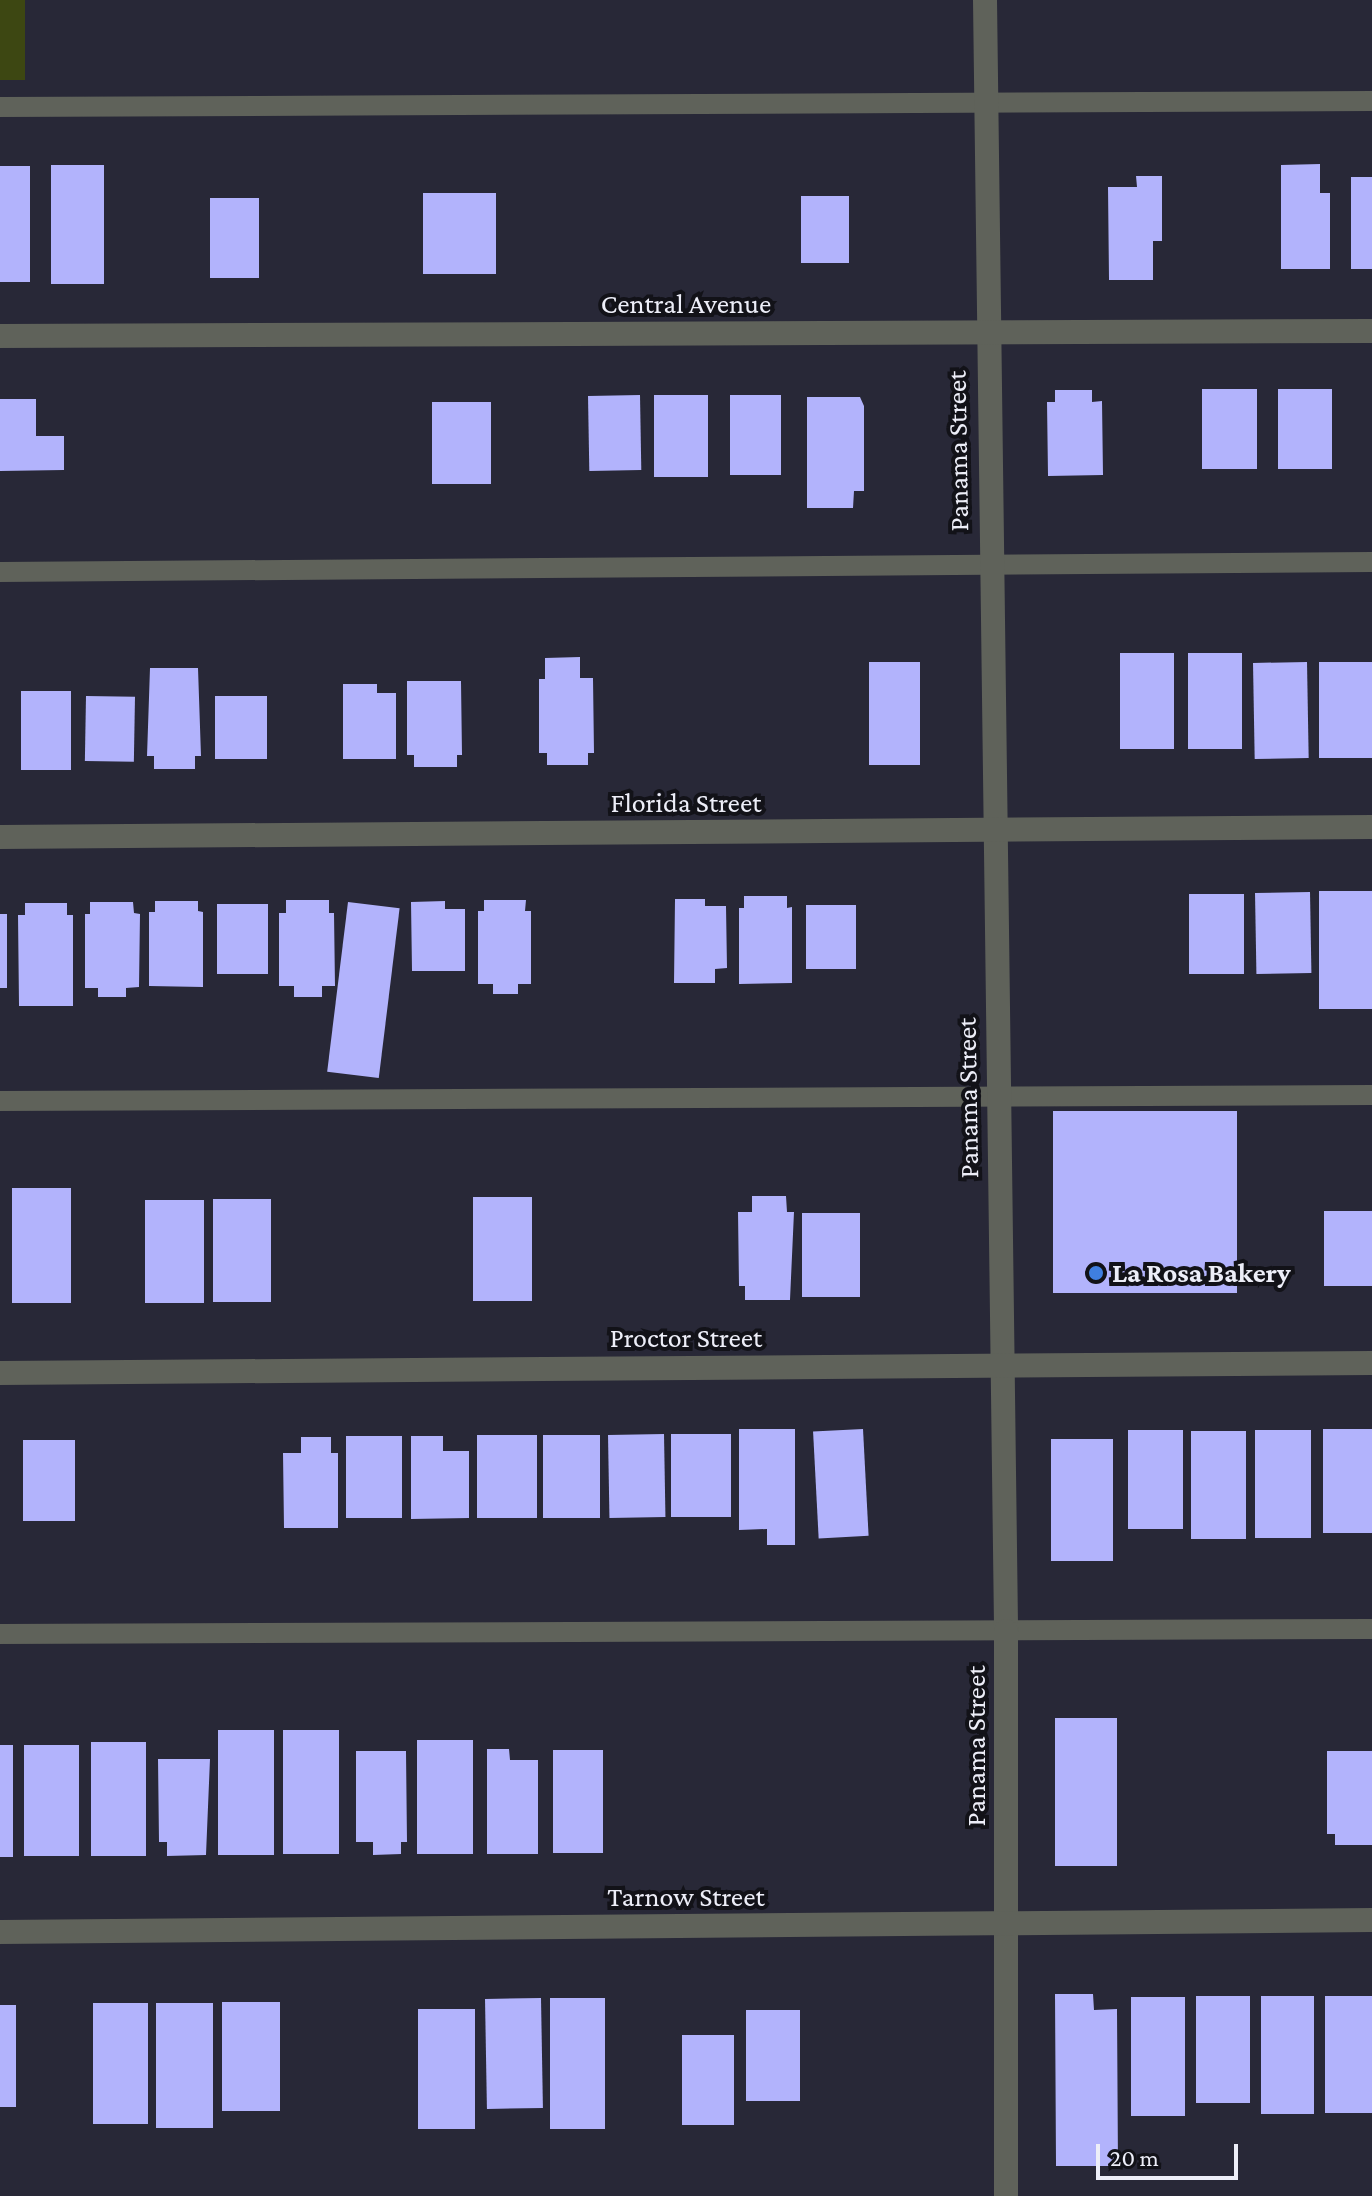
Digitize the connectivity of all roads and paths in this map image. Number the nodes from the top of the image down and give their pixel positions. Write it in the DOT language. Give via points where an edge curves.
graph roads {
  1 [pos="985,0"];
  2 [pos="1372,101"];
  3 [pos="986,105"];
  4 [pos="0,107"];
  5 [pos="1372,331"];
  6 [pos="987,334"];
  7 [pos="0,336"];
  8 [pos="1372,562"];
  9 [pos="990,565"];
  10 [pos="0,572"];
  11 [pos="1372,827"];
  12 [pos="995,830"];
  13 [pos="0,837"];
  14 [pos="1372,1095"];
  15 [pos="998,1098"];
  16 [pos="0,1101"];
  17 [pos="1372,1363"];
  18 [pos="1001,1367"];
  19 [pos="0,1373"];
  20 [pos="1372,1629"];
  21 [pos="1006,1631"];
  22 [pos="0,1634"];
  23 [pos="1372,1920"];
  24 [pos="1006,1923"];
  25 [pos="0,1932"];
  26 [pos="1006,2196"];
  1 -- 3 [label="street, Panama Street"];
  2 -- 3 [label="lane"];
  3 -- 4 [label="lane"];
  3 -- 6 [label="street, Panama Street"];
  5 -- 6 [label="street, Central Avenue"];
  6 -- 7 [label="street, Central Avenue"];
  6 -- 9 [label="street, Panama Street"];
  8 -- 9 [label="lane"];
  9 -- 10 [label="lane"];
  9 -- 12 [label="street, Panama Street"];
  11 -- 12 [label="street, Florida Street"];
  12 -- 13 [label="street, Florida Street"];
  12 -- 15 [label="street, Panama Street"];
  14 -- 15 [label="lane"];
  15 -- 16 [label="lane"];
  15 -- 18 [label="street, Panama Street"];
  17 -- 18 [label="street, Proctor Street"];
  18 -- 19 [label="street, Proctor Street"];
  18 -- 21 [label="street, Panama Street"];
  20 -- 21 [label="lane"];
  21 -- 22 [label="lane"];
  21 -- 24 [label="street, Panama Street"];
  23 -- 24 [label="street, Tarnow Street"];
  24 -- 25 [label="street, Tarnow Street"];
  24 -- 26 [label="street, Panama Street"];
}
